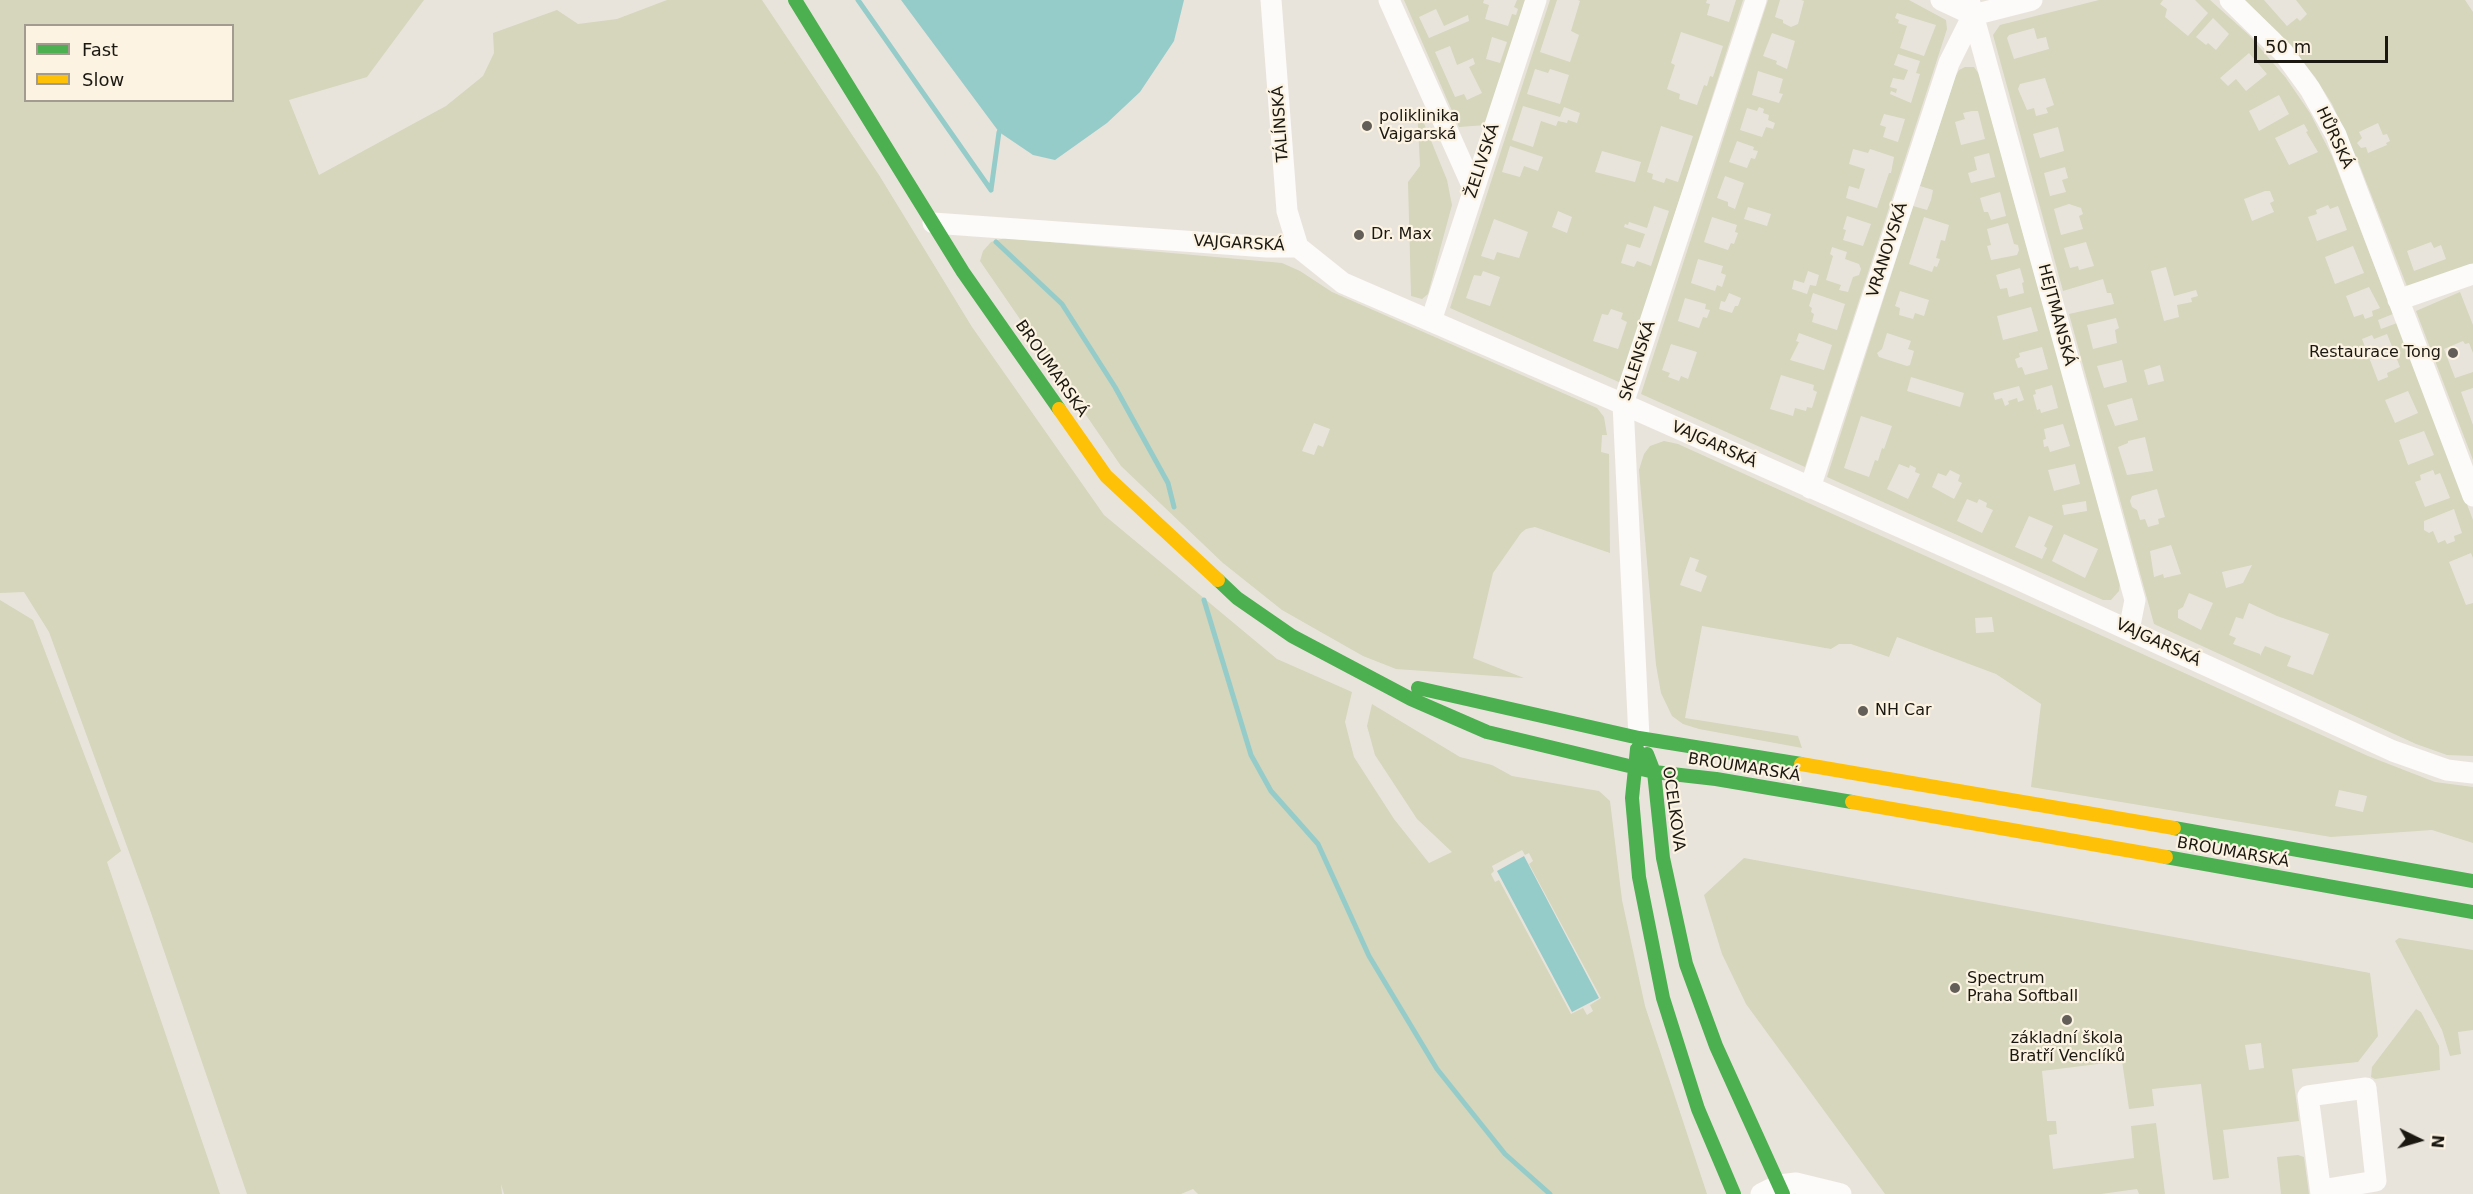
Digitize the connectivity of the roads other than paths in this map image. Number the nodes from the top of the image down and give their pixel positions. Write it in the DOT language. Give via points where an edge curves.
graph roads {
  1 [pos="795,0"];
  2 [pos="1271,0"];
  3 [pos="1389,0"];
  4 [pos="1536,0"];
  5 [pos="1756,0"];
  6 [pos="1941,0"];
  7 [pos="2032,0"];
  8 [pos="2230,0"];
  9 [pos="1971,8"];
  10 [pos="1474,190"];
  11 [pos="933,223"];
  12 [pos="1298,247"];
  13 [pos="2473,274"];
  14 [pos="2398,300"];
  15 [pos="1431,321"];
  16 [pos="1623,404"];
  17 [pos="1810,488"];
  18 [pos="2473,496"];
  19 [pos="2128,630"];
  20 [pos="1366,676"];
  21 [pos="1640,738"];
  22 [pos="1634,767"];
  23 [pos="1654,772"];
  24 [pos="2473,773"];
  25 [pos="1716,779"];
  26 [pos="1996,781"];
  27 [pos="1689,788"];
  28 [pos="1993,796"];
  29 [pos="1673,812"];
  30 [pos="1987,825"];
  31 [pos="1663,858"];
  32 [pos="2473,881"];
  33 [pos="2473,912"];
  34 [pos="1774,1191"];
  35 [pos="2321,1192"];
  36 [pos="1734,1194"];
  37 [pos="1841,1194"];
  1 -- 11 [label="street, BROUMARSKÁ"];
  2 -- 12 [label="street, TÁLÍNSKÁ" via="1287,211"];
  3 -- 10 [label="street"];
  4 -- 10 [label="street, ŽELIVSKÁ"];
  5 -- 16 [label="street, SKLENSKÁ"];
  6 -- 9 [label="street"];
  7 -- 9 [label="street"];
  8 -- 14 [label="street, HŮRSKÁ" via="2283,52 2336,135"];
  9 -- 17 [label="street, VRANOVSKÁ" via="1949,63"];
  9 -- 19 [label="street, HEJTMANSKÁ" via="2135,600"];
  10 -- 15 [label="street, ŽELIVSKÁ"];
  11 -- 12 [label="street, VAJGARSKÁ"];
  11 -- 20 [label="street, BROUMARSKÁ" via="1106,476 1237,598 1292,636"];
  12 -- 15 [label="street, VAJGARSKÁ" via="1343,283"];
  13 -- 14 [label="street"];
  14 -- 18 [label="street, HŮRSKÁ"];
  15 -- 16 [label="street, VAJGARSKÁ"];
  16 -- 17 [label="street, VAJGARSKÁ"];
  16 -- 21 [label="street, SKLENSKÁ"];
  17 -- 19 [label="street, VAJGARSKÁ"];
  19 -- 24 [label="street, VAJGARSKÁ" via="2424,764"];
  20 -- 21 [label="street, BROUMARSKÁ"];
  20 -- 22 [label="street, BROUMARSKÁ" via="1487,732"];
  21 -- 22 [label="street, OCELKOVA"];
  21 -- 23 [label="street, OCELKOVA"];
  21 -- 28 [label="street, BROUMARSKÁ"];
  22 -- 23 [label="street, BROUMARSKÁ"];
  22 -- 36 [label="street, OCELKOVA" via="1632,798 1639,877 1663,999 1698,1110"];
  23 -- 25 [label="street, BROUMARSKÁ"];
  23 -- 31 [label="street, OCELKOVA"];
  25 -- 27 [label="street"];
  25 -- 30 [label="street, BROUMARSKÁ"];
  26 -- 28 [label="street"];
  28 -- 30 [label="street"];
  28 -- 32 [label="street, BROUMARSKÁ"];
  29 -- 31 [label="street"];
  30 -- 33 [label="street, BROUMARSKÁ"];
  31 -- 34 [label="street, OCELKOVA" via="1686,964"];
  34 -- 37 [label="street" via="1796,1183"];
  35 -- 35 [label="street" via="2308,1096 2367,1088 2376,1181"];
}
